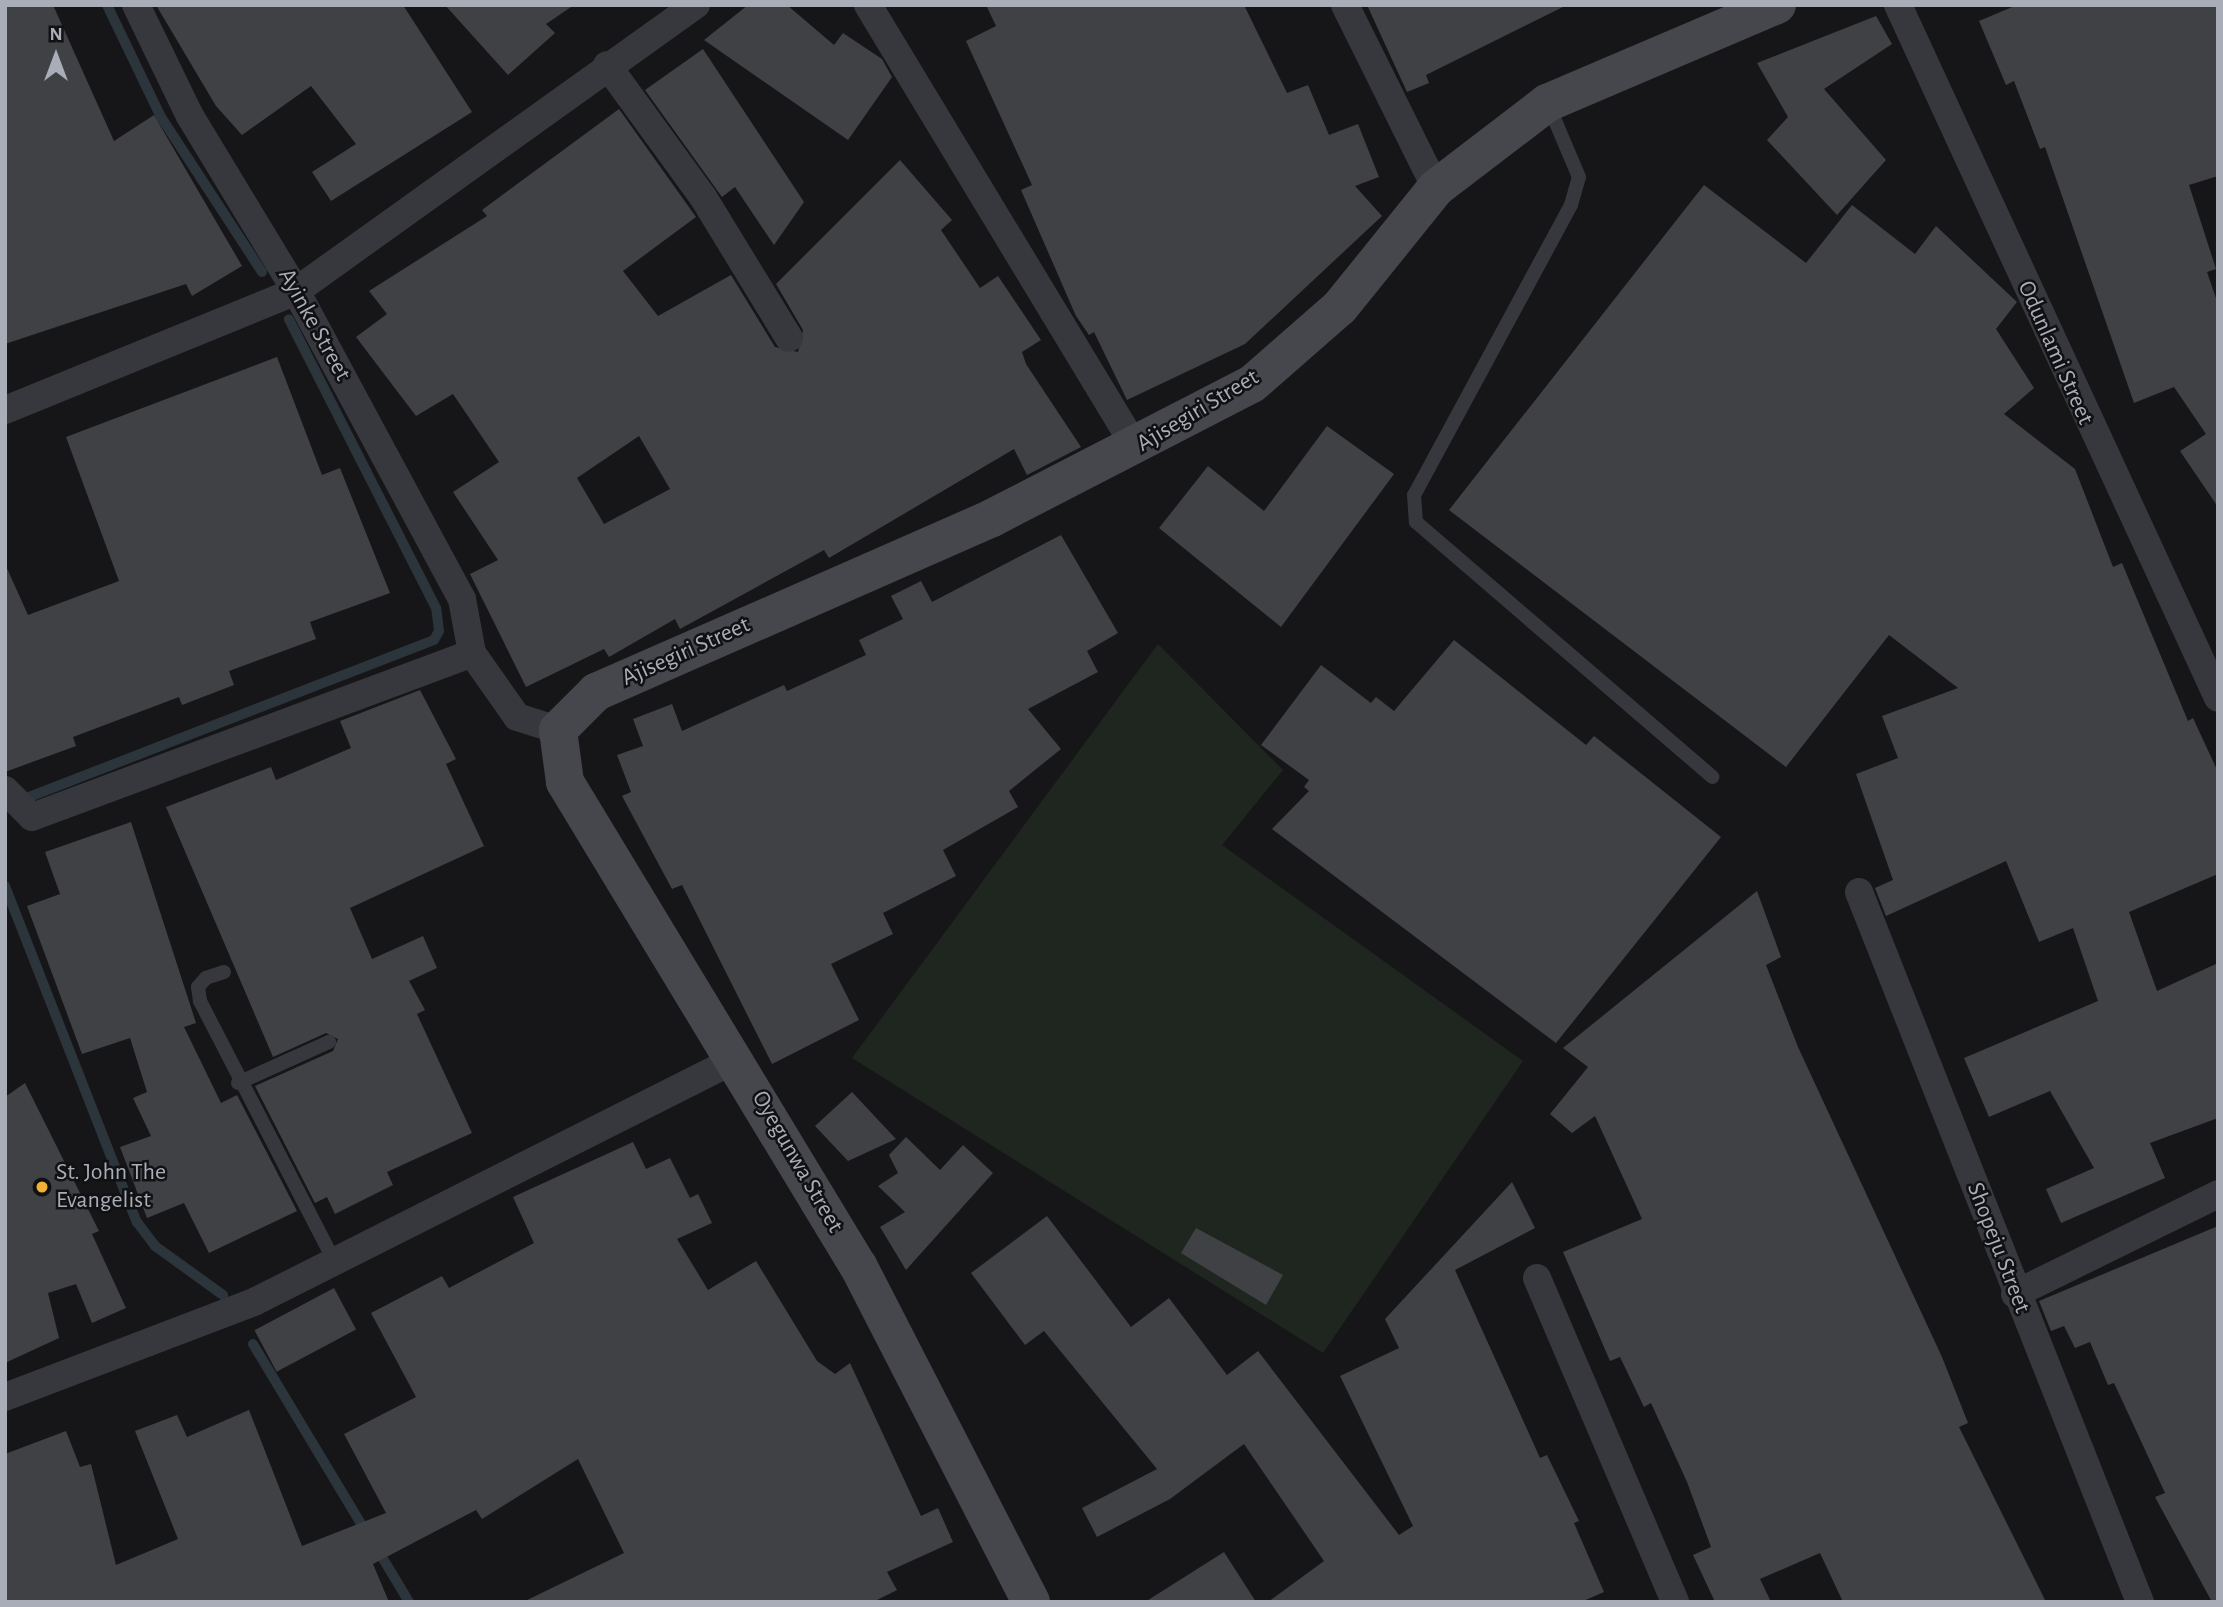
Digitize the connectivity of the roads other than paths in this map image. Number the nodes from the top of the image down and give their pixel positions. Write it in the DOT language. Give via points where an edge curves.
graph roads {
  1 [pos="136,5"];
  2 [pos="695,5"];
  3 [pos="869,5"];
  4 [pos="1345,5"];
  5 [pos="1777,5"];
  6 [pos="1898,5"];
  7 [pos="607,65"];
  8 [pos="1547,103"];
  9 [pos="1436,188"];
  10 [pos="296,291"];
  11 [pos="789,338"];
  12 [pos="5,410"];
  13 [pos="1136,448"];
  14 [pos="472,653"];
  15 [pos="2218,698"];
  16 [pos="558,730"];
  17 [pos="1712,777"];
  18 [pos="13,798"];
  19 [pos="1859,892"];
  20 [pos="224,972"];
  21 [pos="329,1042"];
  22 [pos="736,1059"];
  23 [pos="238,1083"];
  24 [pos="2218,1194"];
  25 [pos="335,1263"];
  26 [pos="1537,1278"];
  27 [pos="2015,1294"];
  28 [pos="5,1396"];
  29 [pos="1031,1602"];
  30 [pos="1675,1602"];
  31 [pos="2140,1602"];
  1 -- 10 [label="street, Ayinke Street" via="190,116"];
  2 -- 7 [label="street"];
  3 -- 13 [label="street"];
  4 -- 9 [label="street"];
  5 -- 8 [label="street, Ajisegiri Street"];
  6 -- 15 [label="street, Odunlami Street"];
  7 -- 10 [label="street"];
  7 -- 11 [label="street" via="703,197"];
  8 -- 9 [label="street, Ajisegiri Street"];
  8 -- 17 [label="lane" via="1579,177 1571,205 1414,495 1416,522"];
  9 -- 13 [label="street, Ajisegiri Street" via="1340,307 1252,383"];
  10 -- 12 [label="street"];
  10 -- 14 [label="street, Ayinke Street" via="462,599"];
  13 -- 16 [label="street, Ajisegiri Street" via="596,692"];
  14 -- 16 [label="street" via="517,717"];
  14 -- 18 [label="street" via="32,817"];
  16 -- 22 [label="street, Oyegunwa Street" via="565,782"];
  19 -- 27 [label="street, Shopeju Street"];
  20 -- 23 [label="lane" via="206,978 198,987 200,1001"];
  21 -- 23 [label="lane"];
  22 -- 25 [label="street"];
  22 -- 29 [label="street, Oyegunwa Street" via="871,1290"];
  23 -- 25 [label="lane"];
  24 -- 27 [label="street"];
  25 -- 28 [label="street" via="254,1302"];
  26 -- 30 [label="street"];
  27 -- 31 [label="street, Shopeju Street"];
}
